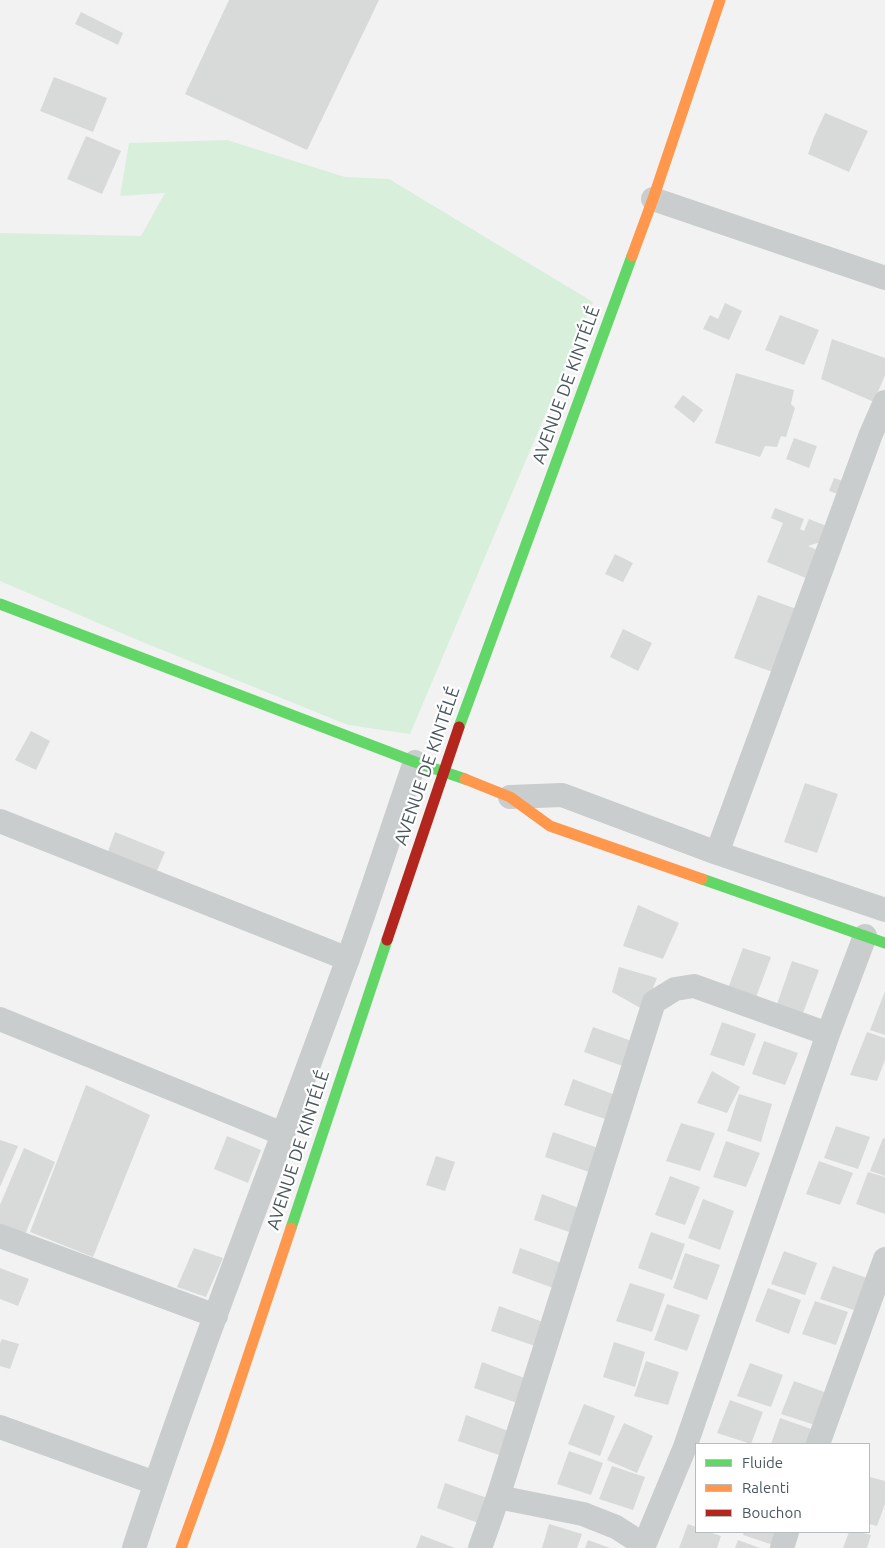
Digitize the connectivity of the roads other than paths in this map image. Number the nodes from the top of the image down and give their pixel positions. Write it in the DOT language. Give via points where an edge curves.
graph roads {
  1 [pos="720,0"];
  2 [pos="653,199"];
  3 [pos="885,278"];
  4 [pos="885,402"];
  5 [pos="0,604"];
  6 [pos="415,762"];
  7 [pos="443,771"];
  8 [pos="510,797"];
  9 [pos="0,821"];
  10 [pos="718,853"];
  11 [pos="885,910"];
  12 [pos="875,940"];
  13 [pos="348,959"];
  14 [pos="0,1019"];
  15 [pos="828,1034"];
  16 [pos="284,1134"];
  17 [pos="0,1236"];
  18 [pos="885,1259"];
  19 [pos="216,1316"];
  20 [pos="0,1427"];
  21 [pos="818,1443"];
  22 [pos="690,1449"];
  23 [pos="155,1482"];
  24 [pos="498,1497"];
  25 [pos="787,1533"];
  26 [pos="643,1546"];
  27 [pos="134,1548"];
  28 [pos="181,1548"];
  29 [pos="480,1548"];
  30 [pos="782,1548"];
  1 -- 2 [label="main road, AVENUE DE KINTÉLÉ"];
  2 -- 3 [label="street"];
  2 -- 7 [label="main road, AVENUE DE KINTÉLÉ"];
  4 -- 10 [label="street"];
  5 -- 6 [label="main road"];
  6 -- 7 [label="main road"];
  6 -- 13 [label="street"];
  7 -- 8 [label="main road"];
  7 -- 28 [label="main road, AVENUE DE KINTÉLÉ"];
  8 -- 10 [label="street" via="562,795"];
  8 -- 12 [label="main road" via="550,826"];
  9 -- 13 [label="street"];
  10 -- 11 [label="street"];
  12 -- 15 [label="street"];
  13 -- 16 [label="street"];
  14 -- 16 [label="street"];
  15 -- 22 [label="street"];
  15 -- 24 [label="street" via="694,986 675,989 654,1002"];
  16 -- 19 [label="street"];
  17 -- 19 [label="street"];
  18 -- 21 [label="street"];
  19 -- 23 [label="street"];
  20 -- 23 [label="street"];
  22 -- 26 [label="street"];
  23 -- 27 [label="street"];
  24 -- 26 [label="street" via="583,1514 616,1527"];
  24 -- 29 [label="street"];
  25 -- 30 [label="street"];
}
